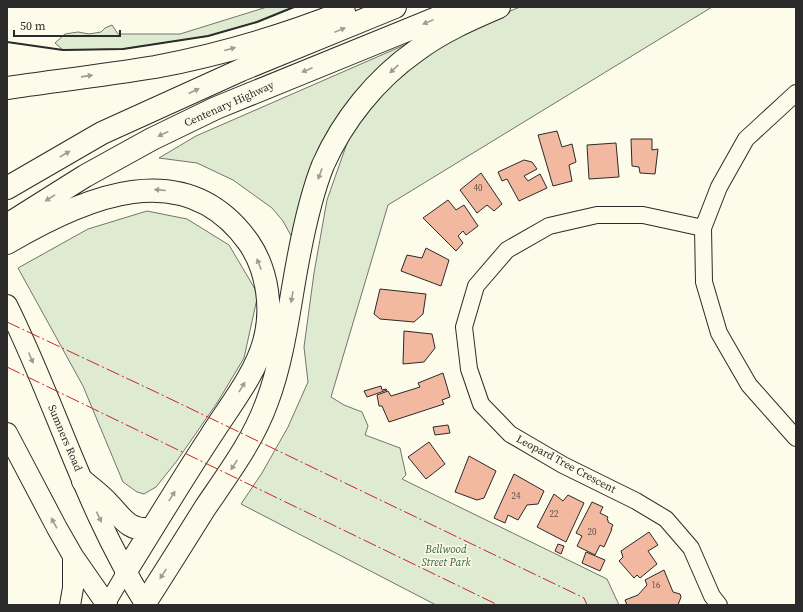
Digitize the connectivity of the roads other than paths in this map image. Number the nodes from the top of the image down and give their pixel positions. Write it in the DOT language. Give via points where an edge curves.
graph roads {
  1 [pos="357,7"];
  2 [pos="395,7"];
  3 [pos="464,7"];
  4 [pos="499,7"];
  5 [pos="7,88"];
  6 [pos="796,93"];
  7 [pos="7,188"];
  8 [pos="7,225"];
  9 [pos="703,228"];
  10 [pos="7,243"];
  11 [pos="7,305"];
  12 [pos="7,432"];
  13 [pos="796,438"];
  14 [pos="83,481"];
  15 [pos="151,529"];
  16 [pos="73,556"];
  17 [pos="126,571"];
  18 [pos="145,604"];
  19 [pos="70,605"];
  20 [pos="107,605"];
  21 [pos="719,605"];
  5 -- 1 [label="highway, one-way" via="192,59 308,26"];
  7 -- 2 [label="highway, one-way" via="102,133 241,70"];
  3 -- 8 [label="highway, Centenary Highway, one-way" via="216,108 85,176"];
  4 -- 18 [label="highway, one-way" via="416,50 373,90 342,130 323,166 311,202 282,349 267,404 244,451"];
  6 -- 9 [label="street" via="746,138 719,186"];
  9 -- 13 [label="street" via="704,282 719,333 749,385"];
  9 -- 21 [label="street, Leopard Tree Crescent" via="643,215 597,215 549,226 507,250 476,286 464,327 469,369 481,404 514,436 666,519 691,548 712,596"];
  15 -- 10 [label="highway, one-way" via="242,387 260,354 267,324 268,295 253,249 220,212 190,196 155,190 114,196 79,207"];
  11 -- 14 [label="main road, Sumners Road, one-way"];
  16 -- 12 [label="main road, one-way"];
  14 -- 15 [label="highway" via="108,502 124,521 138,528"];
  14 -- 17 [label="main road, Sumners Road, one-way"];
  15 -- 17 [label="highway"];
  16 -- 19 [label="main road"];
  16 -- 20 [label="main road"];
  17 -- 18 [label="main road, Sumners Road"];
  17 -- 20 [label="street"];
}
